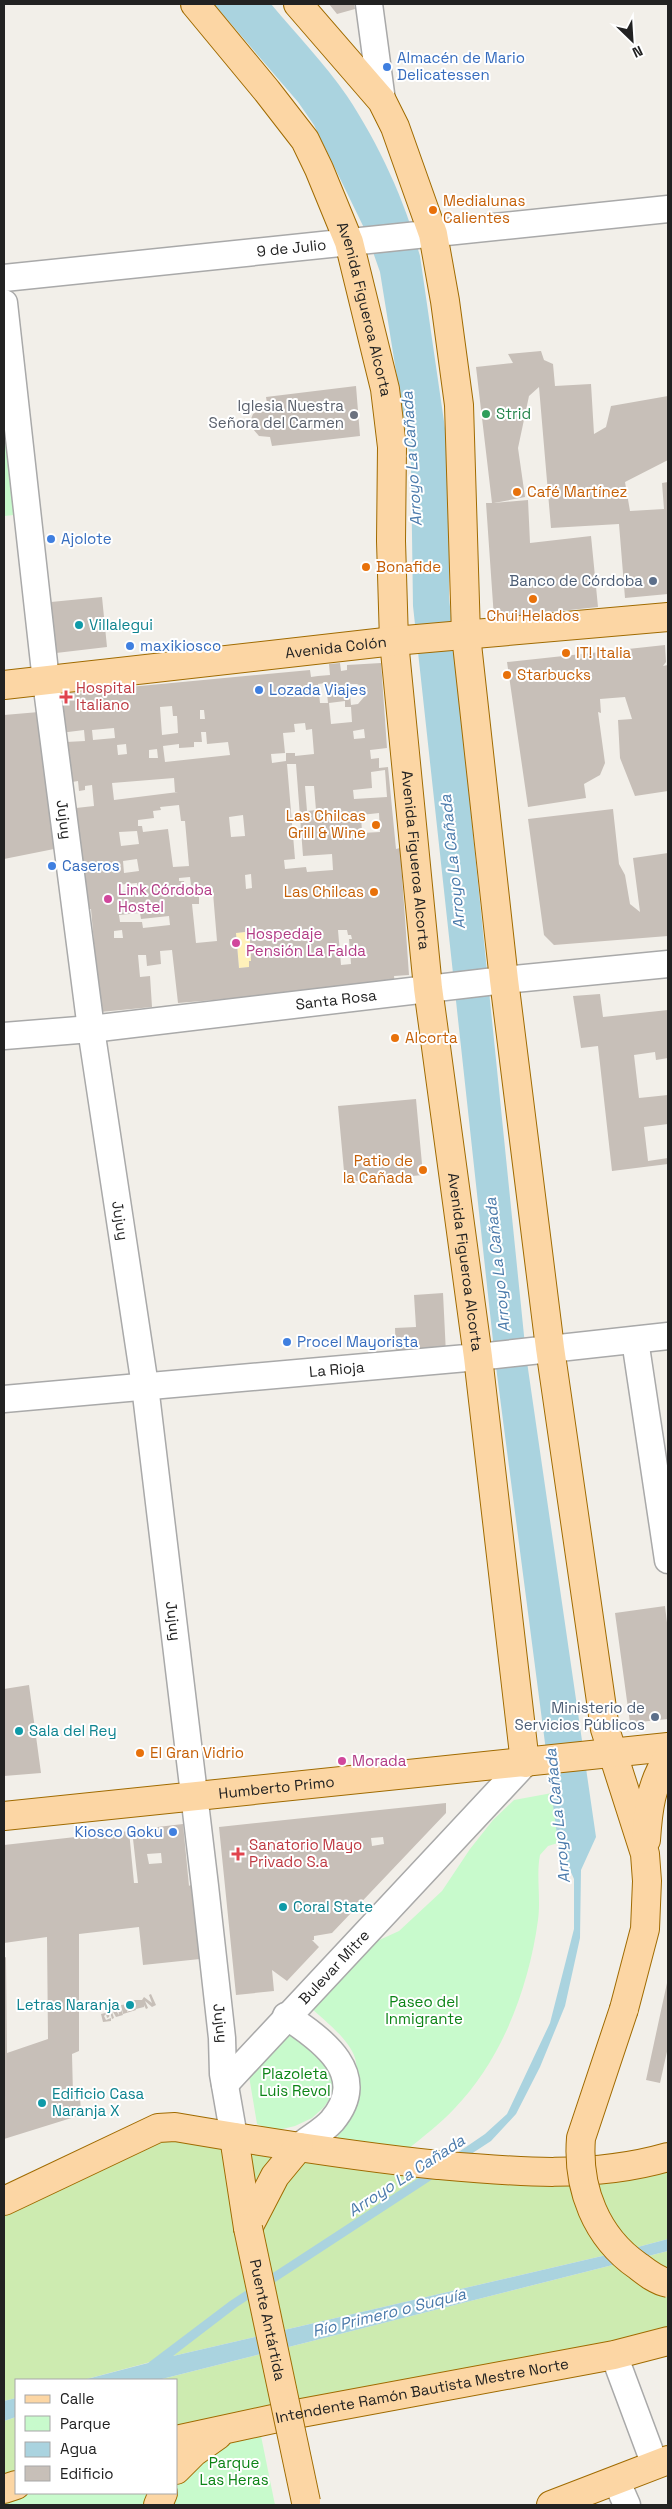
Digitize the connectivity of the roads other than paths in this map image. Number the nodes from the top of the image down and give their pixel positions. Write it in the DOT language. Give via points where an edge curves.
graph roads {
  1 [pos="195,4"];
  2 [pos="298,4"];
  3 [pos="369,4"];
  4 [pos="382,101"];
  5 [pos="668,209"];
  6 [pos="433,234"];
  7 [pos="349,242"];
  8 [pos="4,278"];
  9 [pos="4,303"];
  10 [pos="668,617"];
  11 [pos="466,635"];
  12 [pos="394,641"];
  13 [pos="46,680"];
  14 [pos="4,685"];
  15 [pos="668,964"];
  16 [pos="504,980"];
  17 [pos="428,988"];
  18 [pos="91,1029"];
  19 [pos="4,1036"];
  20 [pos="668,1336"];
  21 [pos="635,1340"];
  22 [pos="550,1348"];
  23 [pos="478,1357"];
  24 [pos="145,1386"];
  25 [pos="4,1400"];
  26 [pos="668,1560"];
  27 [pos="668,1746"];
  28 [pos="613,1753"];
  29 [pos="668,1758"];
  30 [pos="525,1763"];
  31 [pos="193,1796"];
  32 [pos="4,1816"];
  33 [pos="645,1854"];
  34 [pos="286,2016"];
  35 [pos="225,2084"];
  36 [pos="234,2137"];
  37 [pos="298,2147"];
  38 [pos="668,2157"];
  39 [pos="31,2188"];
  40 [pos="4,2190"];
  41 [pos="4,2201"];
  42 [pos="248,2228"];
  43 [pos="668,2283"];
  44 [pos="668,2341"];
  45 [pos="614,2355"];
  46 [pos="228,2429"];
  47 [pos="178,2440"];
  48 [pos="662,2462"];
  49 [pos="178,2468"];
  50 [pos="616,2480"];
  51 [pos="306,2504"];
  52 [pos="551,2505"];
  53 [pos="627,2505"];
  1 -- 7 [label="main road, Avenida Figueroa Alcorta" via="304,140"];
  2 -- 4 [label="main road"];
  3 -- 4 [label="street"];
  4 -- 6 [label="main road" via="395,127"];
  5 -- 6 [label="street, 9 de Julio"];
  6 -- 7 [label="street, 9 de Julio"];
  6 -- 11 [label="main road" via="459,405"];
  7 -- 8 [label="street, 9 de Julio"];
  7 -- 12 [label="main road, Avenida Figueroa Alcorta" via="390,417"];
  9 -- 13 [label="street, Jujuy"];
  10 -- 11 [label="main road, Avenida Colón"];
  11 -- 12 [label="main road, Avenida Colón"];
  11 -- 16 [label="main road"];
  12 -- 13 [label="main road, Avenida Colón"];
  12 -- 17 [label="main road, Avenida Figueroa Alcorta"];
  13 -- 14 [label="main road, Avenida Colón"];
  13 -- 18 [label="street, Jujuy"];
  15 -- 16 [label="street, Santa Rosa"];
  16 -- 17 [label="street, Santa Rosa"];
  16 -- 22 [label="main road"];
  17 -- 18 [label="street, Santa Rosa"];
  17 -- 23 [label="main road, Avenida Figueroa Alcorta"];
  18 -- 19 [label="street, Santa Rosa"];
  18 -- 24 [label="street, Jujuy"];
  20 -- 21 [label="street, La Rioja"];
  21 -- 22 [label="street, La Rioja"];
  21 -- 26 [label="street"];
  22 -- 23 [label="street, La Rioja"];
  22 -- 28 [label="main road" via="605,1729"];
  23 -- 24 [label="street, La Rioja"];
  23 -- 30 [label="main road, Avenida Figueroa Alcorta"];
  24 -- 25 [label="street, La Rioja"];
  24 -- 31 [label="street, Jujuy"];
  27 -- 28 [label="main road, Humberto Primo"];
  28 -- 30 [label="main road, Humberto Primo"];
  28 -- 33 [label="main road"];
  29 -- 33 [label="main road" via="649,1801"];
  30 -- 31 [label="main road, Humberto Primo"];
  30 -- 34 [label="street, Bulevar Mitre"];
  31 -- 32 [label="main road, Humberto Primo"];
  31 -- 35 [label="street, Jujuy"];
  33 -- 43 [label="main road, bridge" via="645,1929 624,2009 582,2138 580,2158 587,2196 602,2229 632,2262"];
  34 -- 35 [label="street, Bulevar Mitre"];
  34 -- 37 [label="street" via="329,2047 345,2077 344,2101 334,2118"];
  35 -- 36 [label="street, Jujuy"];
  36 -- 37 [label="main road"];
  36 -- 39 [label="main road" via="158,2128"];
  36 -- 42 [label="main road, Puente Antártida"];
  37 -- 38 [label="main road" via="521,2173 584,2171"];
  37 -- 42 [label="main road" via="275,2176"];
  39 -- 40 [label="street"];
  39 -- 41 [label="main road"];
  42 -- 51 [label="main road, Puente Antártida, bridge"];
  44 -- 45 [label="main road, Intendente Ramón Bautista Mestre Norte"];
  45 -- 46 [label="main road, Intendente Ramón Bautista Mestre Norte"];
  45 -- 48 [label="street"];
  46 -- 47 [label="main road, Intendente Ramón Bautista Mestre Norte"];
  46 -- 49 [label="main road" via="194,2452"];
  48 -- 50 [label="main road"];
  50 -- 52 [label="main road"];
  50 -- 53 [label="street"];
}
